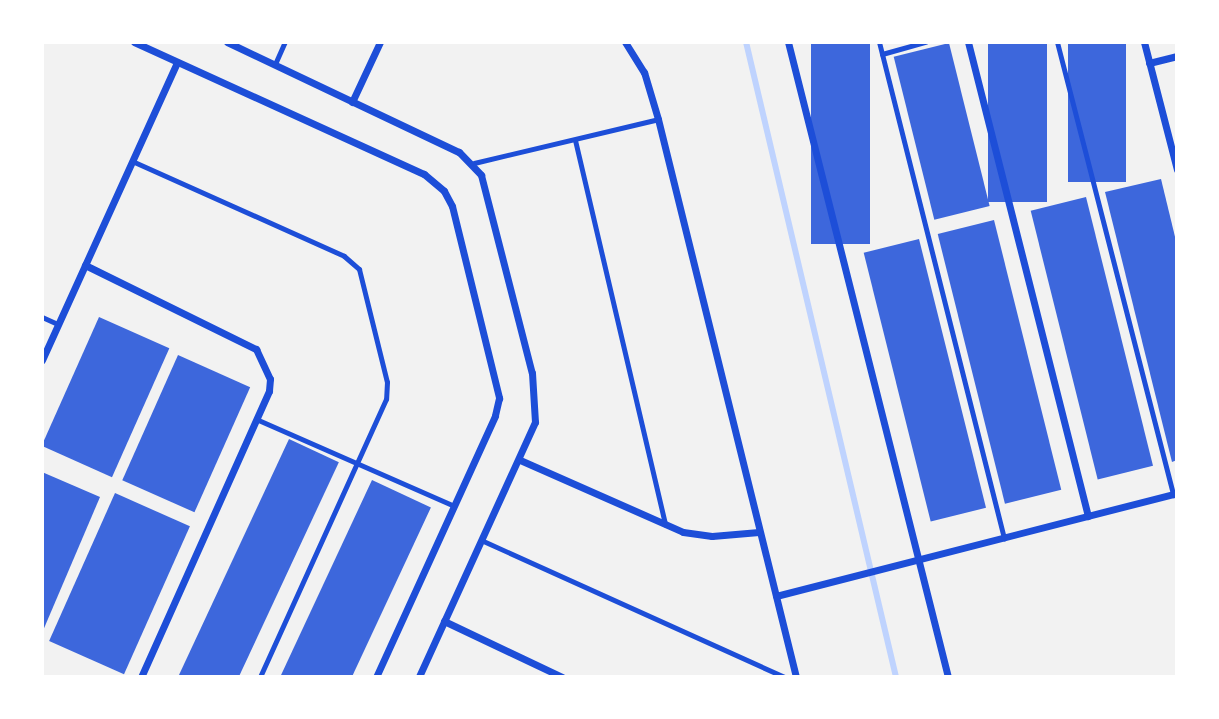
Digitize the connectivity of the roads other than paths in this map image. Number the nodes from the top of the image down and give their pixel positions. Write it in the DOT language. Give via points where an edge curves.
graph roads {
  1 [pos="134,42"];
  2 [pos="228,42"];
  3 [pos="285,42"];
  4 [pos="380,42"];
  5 [pos="625,42"];
  6 [pos="788,42"];
  7 [pos="879,42"];
  8 [pos="925,42"];
  9 [pos="968,42"];
  10 [pos="1058,42"];
  11 [pos="1144,42"];
  12 [pos="882,54"];
  13 [pos="1177,56"];
  14 [pos="177,62"];
  15 [pos="1149,63"];
  16 [pos="275,64"];
  17 [pos="352,102"];
  18 [pos="658,119"];
  19 [pos="575,140"];
  20 [pos="132,161"];
  21 [pos="474,163"];
  22 [pos="1177,170"];
  23 [pos="85,265"];
  24 [pos="42,317"];
  25 [pos="58,324"];
  26 [pos="42,360"];
  27 [pos="256,419"];
  28 [pos="520,460"];
  29 [pos="358,463"];
  30 [pos="1175,494"];
  31 [pos="454,506"];
  32 [pos="1088,516"];
  33 [pos="665,526"];
  34 [pos="759,532"];
  35 [pos="1004,538"];
  36 [pos="481,540"];
  37 [pos="919,559"];
  38 [pos="776,596"];
  39 [pos="444,621"];
  40 [pos="141,677"];
  41 [pos="260,677"];
  42 [pos="376,677"];
  43 [pos="419,677"];
  44 [pos="562,677"];
  45 [pos="785,677"];
  46 [pos="796,677"];
  47 [pos="948,677"];
  1 -- 14 [label="street"];
  2 -- 16 [label="street"];
  3 -- 16 [label="lane"];
  4 -- 17 [label="street"];
  5 -- 18 [label="street" via="644,72"];
  6 -- 37 [label="street"];
  7 -- 12 [label="lane"];
  8 -- 12 [label="lane"];
  9 -- 32 [label="street"];
  10 -- 30 [label="lane"];
  11 -- 15 [label="street"];
  12 -- 35 [label="lane"];
  13 -- 15 [label="street"];
  14 -- 20 [label="street"];
  14 -- 31 [label="street" via="424,174 444,191 452,206 499,398"];
  15 -- 22 [label="street"];
  16 -- 17 [label="street"];
  17 -- 21 [label="street"];
  18 -- 19 [label="lane"];
  18 -- 34 [label="street"];
  19 -- 21 [label="lane"];
  19 -- 33 [label="lane"];
  20 -- 23 [label="street"];
  20 -- 29 [label="lane" via="344,256 359,269 387,382 381,413"];
  21 -- 28 [label="street" via="486,190 536,391 535,422"];
  23 -- 25 [label="street"];
  23 -- 27 [label="street" via="256,349 270,379"];
  24 -- 25 [label="lane"];
  25 -- 26 [label="street"];
  27 -- 29 [label="lane"];
  27 -- 40 [label="street"];
  28 -- 33 [label="street"];
  28 -- 36 [label="street"];
  29 -- 31 [label="lane"];
  29 -- 41 [label="lane"];
  30 -- 32 [label="street"];
  31 -- 42 [label="street"];
  32 -- 35 [label="street"];
  33 -- 34 [label="street" via="712,536"];
  34 -- 38 [label="street"];
  35 -- 37 [label="street"];
  36 -- 39 [label="street"];
  36 -- 45 [label="lane"];
  37 -- 38 [label="street"];
  37 -- 47 [label="street"];
  38 -- 46 [label="street"];
  39 -- 43 [label="street"];
  39 -- 44 [label="street"];
}
